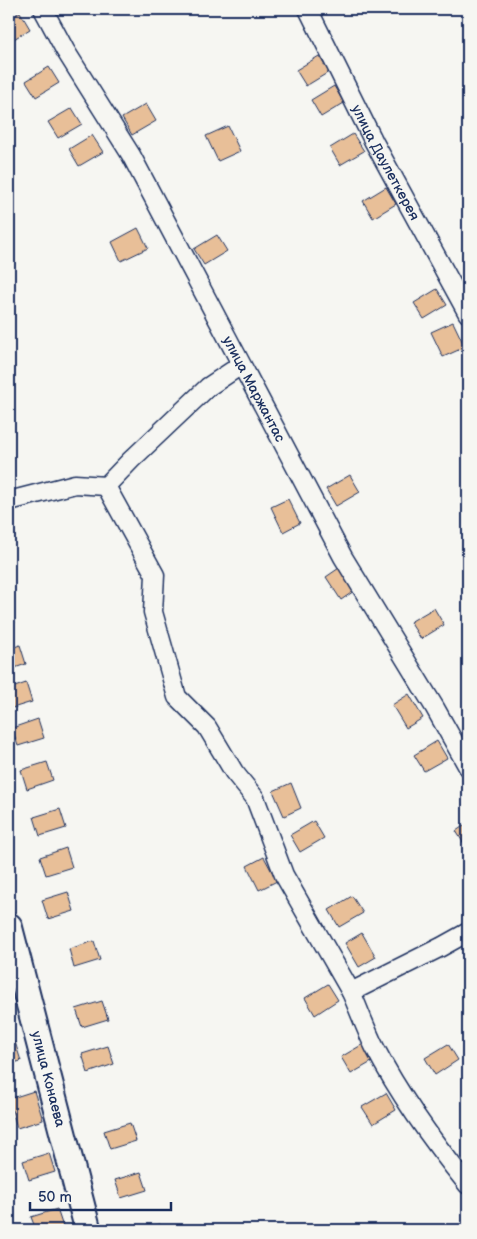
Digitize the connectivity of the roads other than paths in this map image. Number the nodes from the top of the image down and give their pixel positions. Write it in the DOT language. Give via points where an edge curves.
graph roads {
  1 [pos="43,9"];
  2 [pos="308,9"];
  3 [pos="468,314"];
  4 [pos="241,365"];
  5 [pos="106,486"];
  6 [pos="9,501"];
  7 [pos="468,767"];
  8 [pos="9,926"];
  9 [pos="468,932"];
  10 [pos="351,992"];
  11 [pos="468,1185"];
  12 [pos="88,1230"];
  1 -- 4 [label="street, улица Маржантас" via="131,155"];
  2 -- 3 [label="street, улица Даулеткерея" via="374,142"];
  4 -- 5 [label="street" via="208,387"];
  4 -- 7 [label="street, улица Маржантас" via="343,557"];
  5 -- 6 [label="street" via="75,484"];
  5 -- 10 [label="street" via="155,575 153,612 177,697 207,727 234,772 255,798 284,875"];
  8 -- 12 [label="street, улица Конаева"];
  9 -- 10 [label="street"];
  10 -- 11 [label="street" via="374,1047 402,1095"];
}
